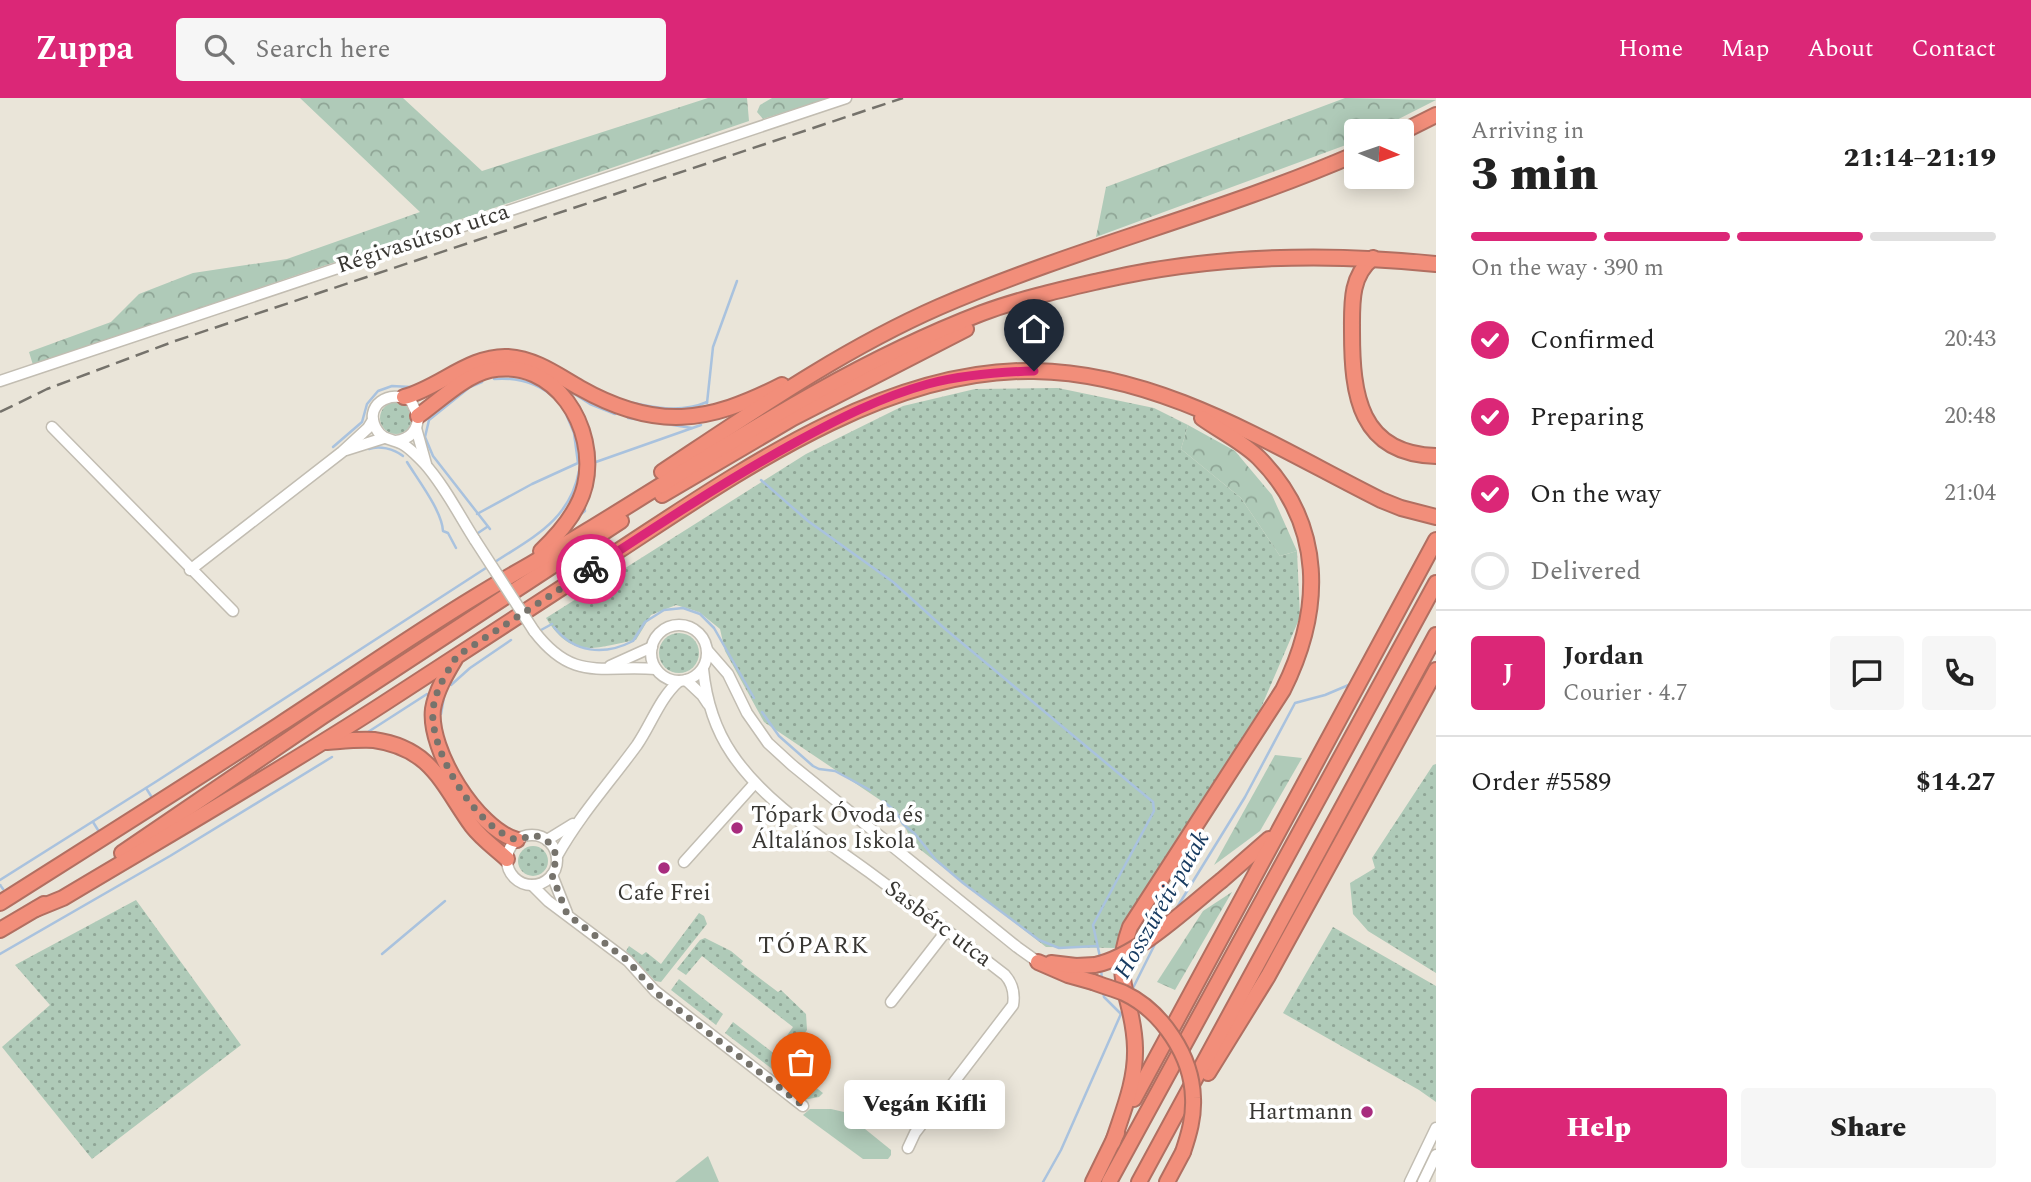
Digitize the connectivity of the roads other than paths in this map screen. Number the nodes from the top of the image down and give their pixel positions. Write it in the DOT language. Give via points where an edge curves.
graph roads {
  1 [pos="846,98"];
  2 [pos="1436,116"];
  3 [pos="1414,126"];
  4 [pos="1344,159"];
  5 [pos="1373,258"];
  6 [pos="1436,264"];
  7 [pos="1014,304"];
  8 [pos="816,373"];
  9 [pos="0,381"];
  10 [pos="404,397"];
  11 [pos="1171,398"];
  12 [pos="373,420"];
  13 [pos="417,422"];
  14 [pos="52,427"];
  15 [pos="384,438"];
  16 [pos="396,441"];
  17 [pos="342,452"];
  18 [pos="1436,456"];
  19 [pos="426,465"];
  20 [pos="1431,516"];
  21 [pos="1436,540"];
  22 [pos="544,556"];
  23 [pos="523,569"];
  24 [pos="190,570"];
  25 [pos="1436,583"];
  26 [pos="233,611"];
  27 [pos="1436,635"];
  28 [pos="652,647"];
  29 [pos="708,651"];
  30 [pos="457,656"];
  31 [pos="607,667"];
  32 [pos="703,669"];
  33 [pos="658,671"];
  34 [pos="1436,673"];
  35 [pos="682,681"];
  36 [pos="659,704"];
  37 [pos="710,707"];
  38 [pos="324,742"];
  39 [pos="755,782"];
  40 [pos="576,822"];
  41 [pos="1280,828"];
  42 [pos="517,840"];
  43 [pos="547,840"];
  44 [pos="557,856"];
  45 [pos="507,859"];
  46 [pos="684,862"];
  47 [pos="552,875"];
  48 [pos="532,885"];
  49 [pos="0,903"];
  50 [pos="36,909"];
  51 [pos="567,914"];
  52 [pos="0,930"];
  53 [pos="947,930"];
  54 [pos="1038,962"];
  55 [pos="891,1002"];
  56 [pos="803,1105"];
  57 [pos="1436,1128"];
  58 [pos="1164,1138"];
  59 [pos="1112,1142"];
  60 [pos="908,1149"];
  61 [pos="1436,1155"];
  62 [pos="1093,1182"];
  63 [pos="1109,1182"];
  64 [pos="1139,1182"];
  65 [pos="1167,1182"];
  66 [pos="1410,1182"];
  67 [pos="1423,1182"];
  1 -- 9 [label="street, Régivasútsor utca"];
  2 -- 3 [label="highway"];
  4 -- 8 [label="highway" via="1000,282 866,343"];
  5 -- 6 [label="highway"];
  5 -- 7 [label="highway" via="1274,257 1183,264"];
  5 -- 18 [label="highway" via="1355,282 1352,352 1359,406 1376,432 1392,445 1412,454"];
  7 -- 22 [label="highway" via="927,337 820,390"];
  7 -- 50 [label="highway" via="810,408 678,485"];
  8 -- 10 [label="highway" via="732,409 699,417 630,411 542,366 507,357 468,366"];
  8 -- 22 [label="highway"];
  10 -- 12 [label="street" via="391,396 380,402"];
  10 -- 13 [label="street" via="411,401"];
  11 -- 20 [label="highway" via="1235,425 1381,500"];
  11 -- 30 [label="highway" via="1076,374 1034,371 971,375 899,393 846,415 752,466"];
  11 -- 59 [label="highway" via="1248,449 1284,488 1307,547 1312,596 1306,634 1283,690 1130,927 1121,959 1132,1020 1134,1070"];
  12 -- 15 [label="street"];
  12 -- 17 [label="street"];
  13 -- 16 [label="street" via="408,438"];
  13 -- 19 [label="street"];
  13 -- 23 [label="highway" via="462,384 489,370 524,371 564,395 587,452 585,487 557,536"];
  14 -- 24 [label="street"];
  15 -- 16 [label="street"];
  15 -- 17 [label="street"];
  16 -- 19 [label="street"];
  17 -- 24 [label="street"];
  19 -- 31 [label="street, bridge" via="534,631 554,654 583,668"];
  21 -- 41 [label="highway"];
  22 -- 23 [label="highway"];
  23 -- 49 [label="highway"];
  24 -- 26 [label="street"];
  25 -- 63 [label="highway"];
  27 -- 58 [label="highway"];
  28 -- 29 [label="street" via="660,632 677,624 694,628"];
  28 -- 31 [label="street"];
  28 -- 33 [label="street"];
  29 -- 32 [label="street"];
  29 -- 54 [label="street" via="728,674 758,730 792,765"];
  30 -- 38 [label="highway"];
  30 -- 42 [label="highway" via="433,710 438,748 478,812 505,837"];
  31 -- 33 [label="street"];
  32 -- 35 [label="street"];
  32 -- 37 [label="street, Sasbérc utca"];
  33 -- 35 [label="street"];
  33 -- 36 [label="street" via="662,685"];
  34 -- 58 [label="highway" via="1268,976"];
  35 -- 36 [label="street"];
  35 -- 37 [label="street, Sasbérc utca"];
  36 -- 40 [label="street" via="637,744"];
  37 -- 39 [label="street, Sasbérc utca" via="725,743"];
  38 -- 45 [label="highway" via="372,740 415,755 442,779 480,836"];
  38 -- 50 [label="highway" via="63,898"];
  39 -- 46 [label="street"];
  39 -- 53 [label="street, Sasbérc utca" via="801,822"];
  40 -- 43 [label="street"];
  40 -- 44 [label="street"];
  41 -- 54 [label="highway, bridge" via="1163,928 1119,958 1076,967"];
  41 -- 59 [label="highway"];
  42 -- 43 [label="street" via="534,835"];
  42 -- 45 [label="street"];
  43 -- 44 [label="street"];
  44 -- 47 [label="street"];
  45 -- 48 [label="street" via="516,879"];
  47 -- 48 [label="street"];
  47 -- 51 [label="street"];
  48 -- 51 [label="street"];
  50 -- 52 [label="highway"];
  51 -- 56 [label="street" via="628,961 654,991"];
  53 -- 55 [label="street"];
  53 -- 60 [label="street, Sasbérc utca" via="1005,975 1011,982 1013,1005 915,1133"];
  54 -- 65 [label="highway, bridge" via="1124,993 1154,1014 1171,1035 1185,1061 1194,1100 1183,1152"];
  57 -- 66 [label="street"];
  58 -- 64 [label="highway"];
  59 -- 62 [label="highway"];
  61 -- 67 [label="street"];
}
